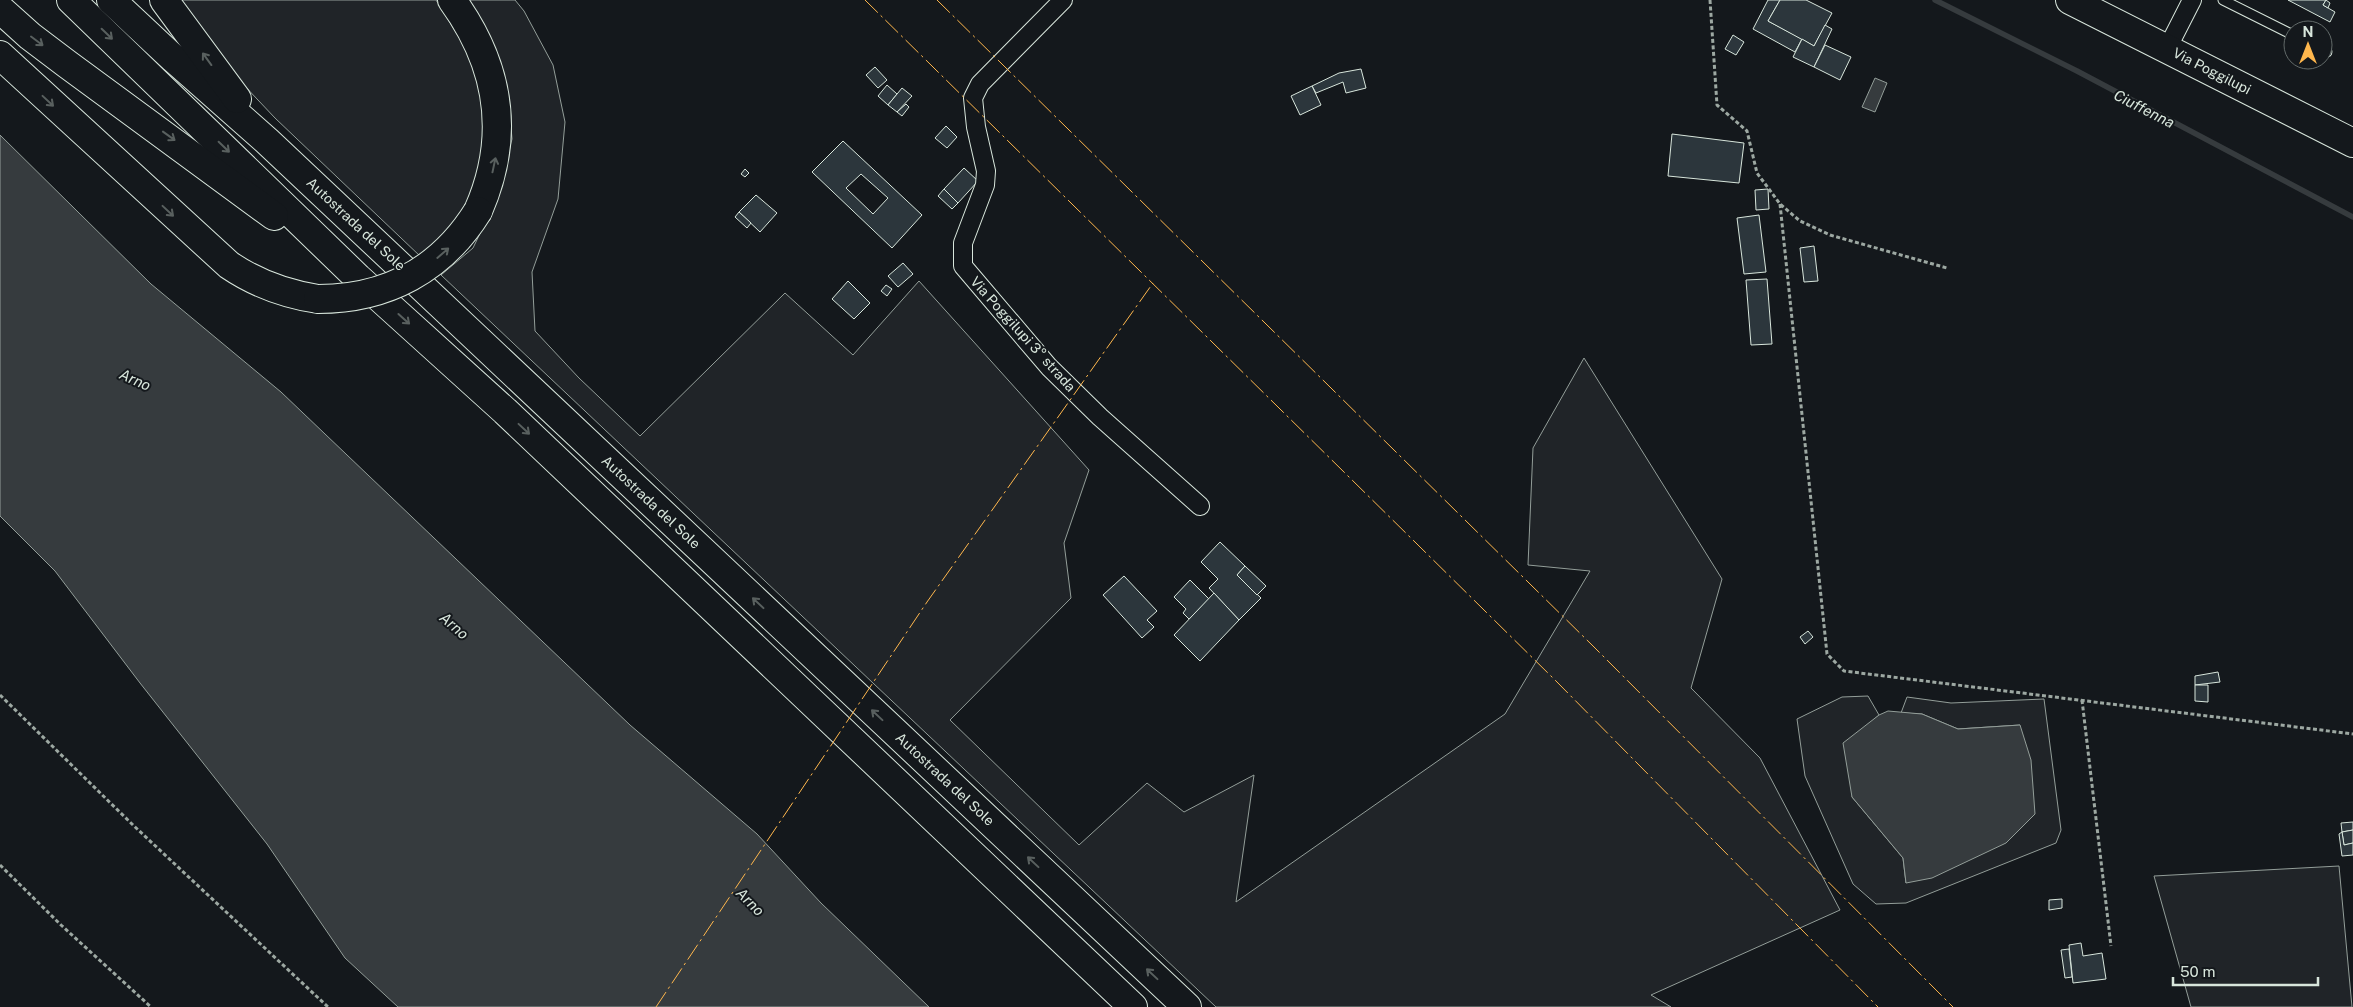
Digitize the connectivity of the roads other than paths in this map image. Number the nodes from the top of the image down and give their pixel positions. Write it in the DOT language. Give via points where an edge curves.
graph roads {
  1 [pos="71,0"];
  2 [pos="111,0"];
  3 [pos="164,0"];
  4 [pos="452,0"];
  5 [pos="1063,0"];
  6 [pos="2070,0"];
  7 [pos="2192,0"];
  8 [pos="2222,0"];
  9 [pos="0,9"];
  10 [pos="2283,30"];
  11 [pos="2167,49"];
  12 [pos="0,55"];
  13 [pos="267,141"];
  14 [pos="2353,143"];
  15 [pos="358,278"];
  16 [pos="1200,506"];
  17 [pos="1133,1007"];
  18 [pos="1187,1007"];
  1 -- 15 [label="main road, one-way"];
  2 -- 13 [label="main road, Autostrada del Sole"];
  13 -- 3 [label="main road, one-way"];
  12 -- 4 [label="main road, one-way, bridge" via="229,265 262,285 297,296 364,295 407,279 443,254 478,211 494,169 498,117 487,63 463,14"];
  5 -- 16 [label="street, Via Poggilupi 3° strada" via="980,84 973,98 986,171 985,185 963,242 963,266 1049,367"];
  6 -- 11 [label="main road, Via Poggilupi"];
  7 -- 11 [label="street"];
  8 -- 10 [label="lane"];
  9 -- 15 [label="main road, one-way" via="59,58"];
  11 -- 14 [label="main road, Via Poggilupi"];
  18 -- 13 [label="main road, Autostrada del Sole, one-way"];
  15 -- 17 [label="main road, one-way" via="505,412"];
}
